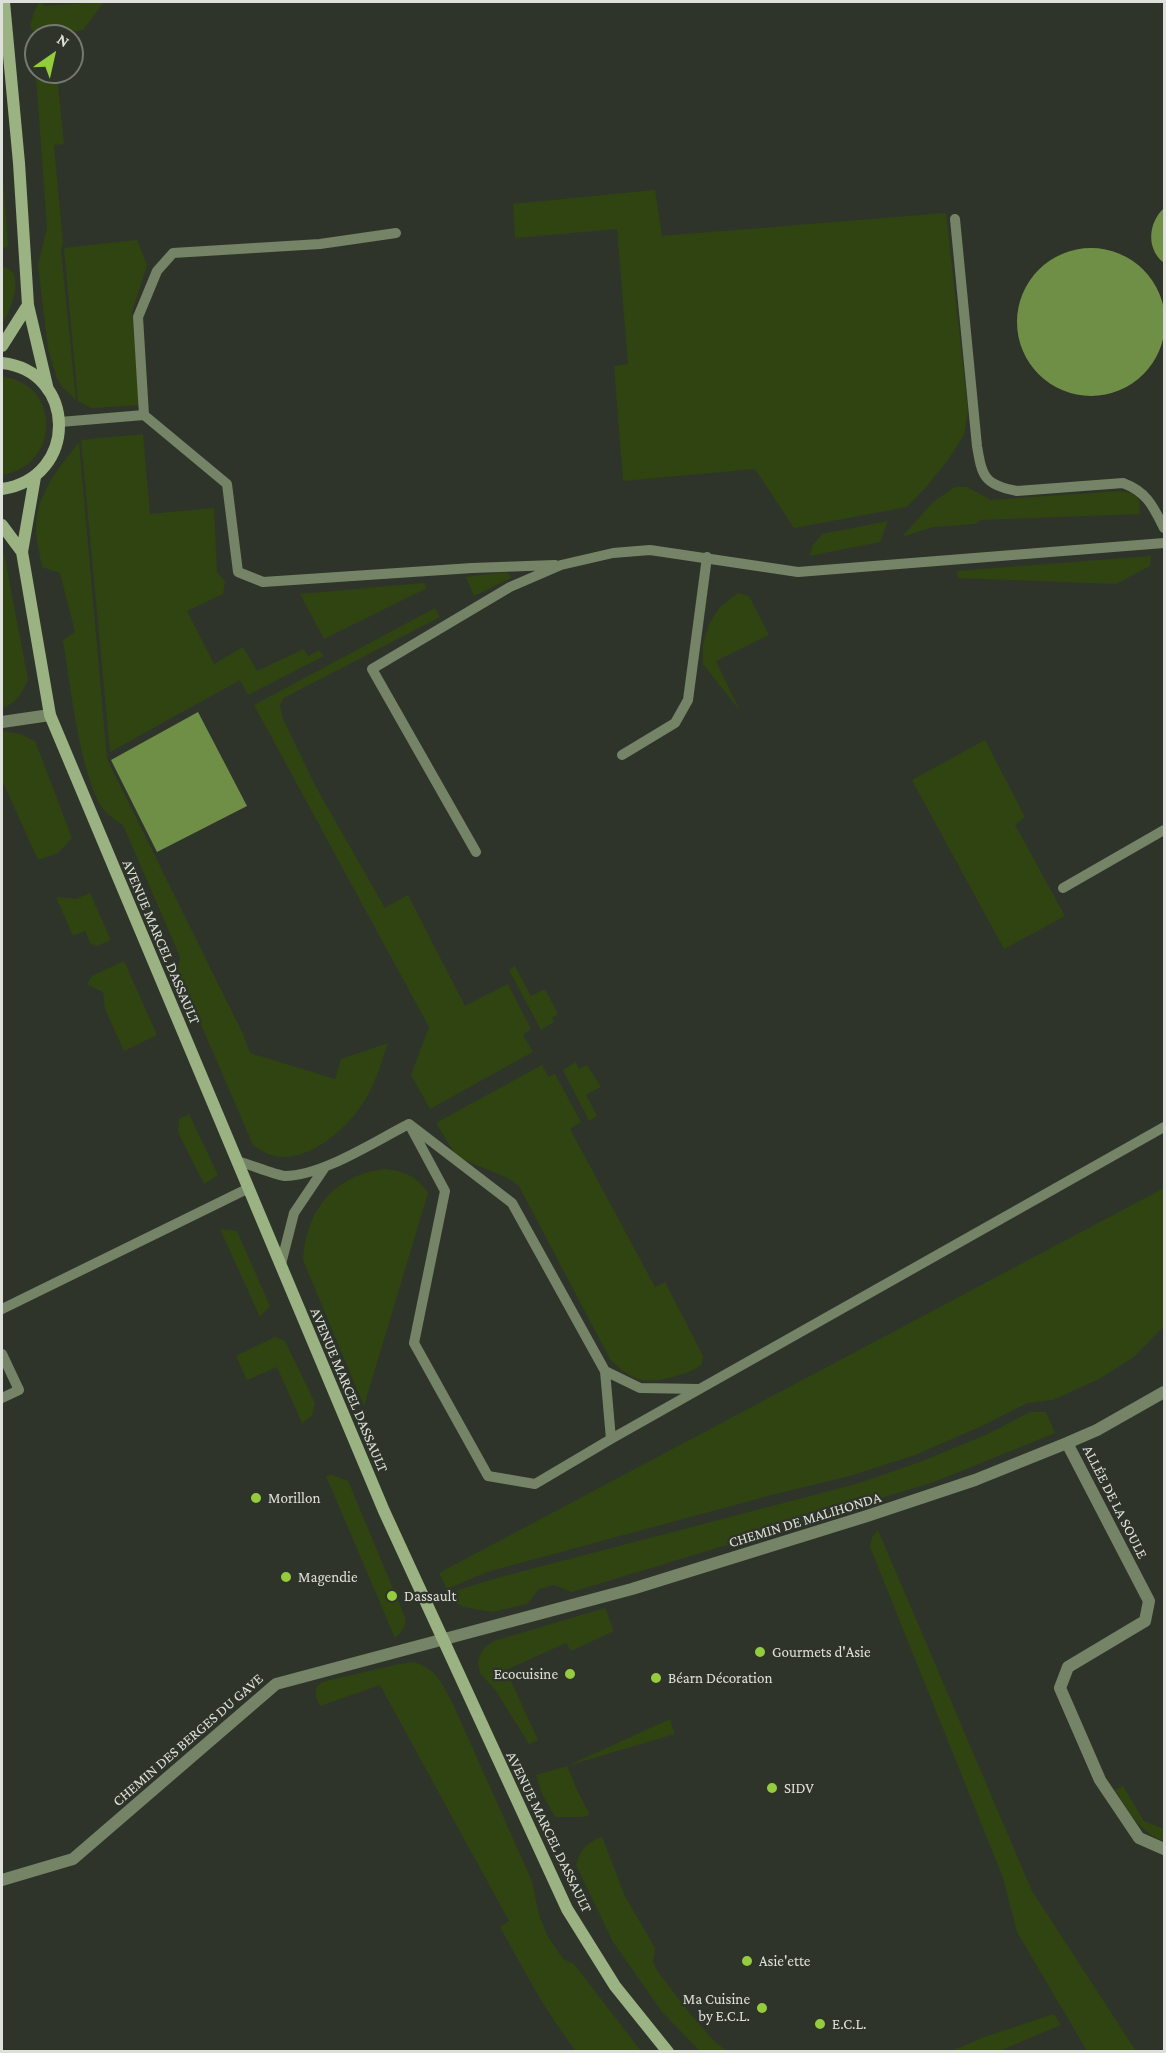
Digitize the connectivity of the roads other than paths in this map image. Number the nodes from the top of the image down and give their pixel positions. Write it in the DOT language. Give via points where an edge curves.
graph roads {
  1 [pos="4,2"];
  2 [pos="956,219"];
  3 [pos="396,233"];
  4 [pos="28,305"];
  5 [pos="2,346"];
  6 [pos="2,363"];
  7 [pos="48,390"];
  8 [pos="144,415"];
  9 [pos="60,422"];
  10 [pos="35,477"];
  11 [pos="2,489"];
  12 [pos="2,525"];
  13 [pos="1164,528"];
  14 [pos="1164,543"];
  15 [pos="22,552"];
  16 [pos="707,557"];
  17 [pos="561,565"];
  18 [pos="50,714"];
  19 [pos="2,722"];
  20 [pos="622,755"];
  21 [pos="1164,830"];
  22 [pos="476,852"];
  23 [pos="1063,888"];
  24 [pos="409,1124"];
  25 [pos="1164,1127"];
  26 [pos="237,1161"];
  27 [pos="325,1167"];
  28 [pos="249,1188"];
  29 [pos="281,1264"];
  30 [pos="2,1309"];
  31 [pos="2,1354"];
  32 [pos="605,1371"];
  33 [pos="699,1389"];
  34 [pos="1164,1392"];
  35 [pos="2,1398"];
  36 [pos="611,1439"];
  37 [pos="1067,1443"];
  38 [pos="442,1641"];
  39 [pos="1164,1849"];
  40 [pos="2,1880"];
  41 [pos="668,2052"];
  1 -- 4 [label="street"];
  2 -- 13 [label="lane" via="981,470 1000,488 1017,491 1123,483 1150,500"];
  3 -- 8 [label="lane" via="320,244 173,253 157,271 138,317"];
  4 -- 5 [label="street"];
  4 -- 7 [label="street"];
  6 -- 7 [label="street" via="33,374"];
  7 -- 9 [label="street"];
  8 -- 9 [label="lane"];
  8 -- 17 [label="lane" via="227,484 238,572 263,582"];
  9 -- 10 [label="street" via="58,443 49,462"];
  10 -- 11 [label="street"];
  10 -- 15 [label="street"];
  12 -- 15 [label="street"];
  14 -- 16 [label="lane" via="798,572"];
  15 -- 18 [label="street, AVENUE MARCEL DASSAULT"];
  16 -- 17 [label="lane" via="650,550 613,553"];
  16 -- 20 [label="lane" via="688,699 675,723"];
  17 -- 22 [label="lane" via="510,587 372,669"];
  18 -- 19 [label="street"];
  18 -- 26 [label="street, AVENUE MARCEL DASSAULT"];
  21 -- 23 [label="lane"];
  24 -- 27 [label="lane"];
  24 -- 32 [label="lane" via="512,1203"];
  24 -- 36 [label="lane" via="445,1191 414,1343 488,1476 536,1484"];
  25 -- 33 [label="lane"];
  26 -- 27 [label="lane" via="283,1176"];
  26 -- 28 [label="street, AVENUE MARCEL DASSAULT"];
  27 -- 29 [label="lane" via="294,1213"];
  28 -- 29 [label="street, AVENUE MARCEL DASSAULT"];
  28 -- 30 [label="lane"];
  29 -- 38 [label="street, AVENUE MARCEL DASSAULT"];
  31 -- 35 [label="lane" via="19,1390"];
  32 -- 33 [label="lane" via="640,1388"];
  32 -- 36 [label="lane"];
  33 -- 36 [label="lane"];
  34 -- 37 [label="street, CHEMIN DE MALIHONDA"];
  37 -- 38 [label="street, CHEMIN DE MALIHONDA" via="975,1480 867,1516 632,1589"];
  37 -- 39 [label="street, ALLÉE DE LA SOULE" via="1149,1602 1145,1621 1068,1667 1060,1688 1100,1780 1139,1838"];
  38 -- 40 [label="street, CHEMIN DES BERGES DU GAVE" via="276,1684 73,1859"];
  38 -- 41 [label="street, AVENUE MARCEL DASSAULT" via="567,1909 615,1986"];
}
